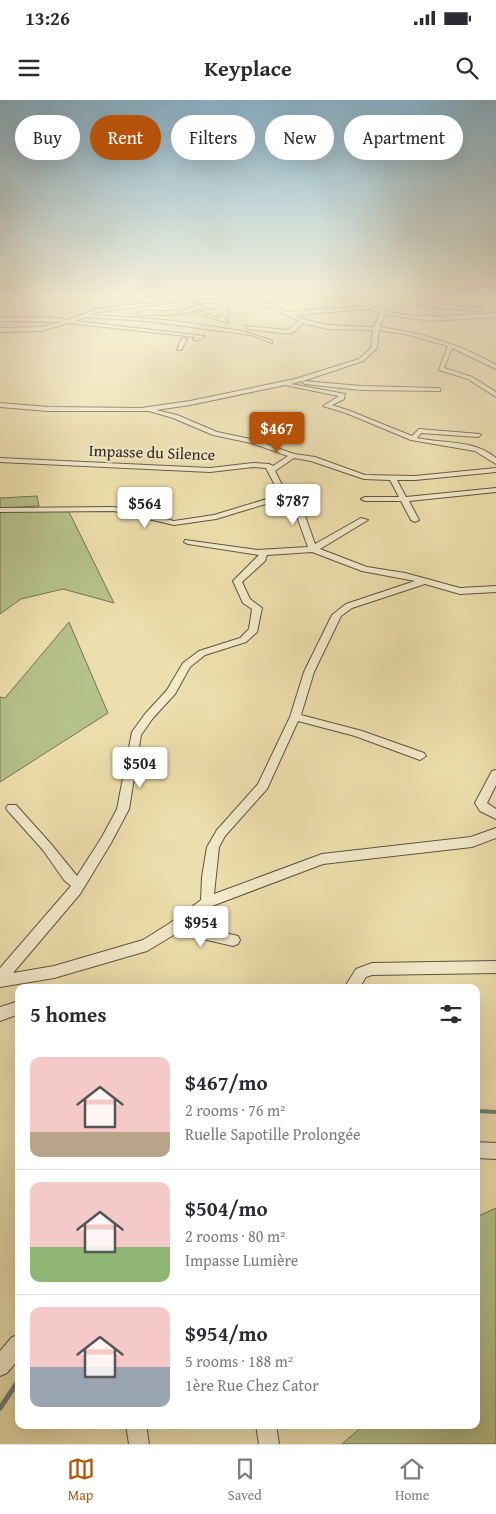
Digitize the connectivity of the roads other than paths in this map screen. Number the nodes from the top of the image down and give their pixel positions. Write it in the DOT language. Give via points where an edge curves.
graph roads {
  1 [pos="365,357"];
  2 [pos="446,357"];
  3 [pos="478,357"];
  4 [pos="496,367"];
  5 [pos="296,382"];
  6 [pos="282,384"];
  7 [pos="438,390"];
  8 [pos="496,395"];
  9 [pos="0,405"];
  10 [pos="142,410"];
  11 [pos="478,436"];
  12 [pos="414,439"];
  13 [pos="293,456"];
  14 [pos="0,460"];
  15 [pos="496,468"];
  16 [pos="272,470"];
  17 [pos="393,479"];
  18 [pos="496,490"];
  19 [pos="284,496"];
  20 [pos="364,499"];
  21 [pos="402,499"];
  22 [pos="0,510"];
  23 [pos="364,520"];
  24 [pos="415,520"];
  25 [pos="188,542"];
  26 [pos="312,549"];
  27 [pos="264,552"];
  28 [pos="422,582"];
  29 [pos="496,590"];
  30 [pos="295,717"];
  31 [pos="420,756"];
  32 [pos="496,774"];
  33 [pos="12,808"];
  34 [pos="496,815"];
  35 [pos="496,833"];
  36 [pos="78,885"];
  37 [pos="207,902"];
  38 [pos="175,927"];
  39 [pos="233,940"];
  40 [pos="496,967"];
  41 [pos="0,979"];
  42 [pos="37,982"];
  43 [pos="354,984"];
  44 [pos="15,1008"];
  45 [pos="0,1014"];
  46 [pos="480,1150"];
  47 [pos="496,1151"];
  48 [pos="15,1349"];
  49 [pos="0,1366"];
  50 [pos="137,1429"];
  51 [pos="267,1429"];
  52 [pos="139,1444"];
  53 [pos="269,1444"];
  1 -- 5 [label="street"];
  2 -- 8 [label="street" via="441,369 470,378"];
  3 -- 4 [label="street"];
  5 -- 6 [label="street"];
  5 -- 7 [label="street"];
  6 -- 10 [label="street"];
  6 -- 12 [label="street" via="343,396 326,406"];
  9 -- 10 [label="street"];
  10 -- 13 [label="street" via="175,416 215,434 253,441"];
  11 -- 12 [label="street" via="419,430"];
  12 -- 15 [label="street" via="474,447 489,455"];
  13 -- 16 [label="street"];
  13 -- 17 [label="street" via="312,459 364,477"];
  14 -- 16 [label="street, Impasse du Silence" via="210,470 262,464"];
  15 -- 17 [label="street"];
  16 -- 19 [label="street"];
  17 -- 21 [label="street"];
  18 -- 21 [label="street"];
  19 -- 22 [label="street" via="183,523 114,509"];
  19 -- 26 [label="street" via="300,513"];
  20 -- 21 [label="street"];
  21 -- 24 [label="street"];
  23 -- 26 [label="street"];
  25 -- 27 [label="street"];
  26 -- 27 [label="street"];
  26 -- 28 [label="street" via="365,569"];
  27 -- 36 [label="street" via="262,559 237,581 246,601 257,608 254,630 243,640 202,653 186,665 171,692 149,716 136,736 123,809"];
  28 -- 29 [label="street" via="467,592"];
  28 -- 30 [label="street" via="349,606 337,615 309,672"];
  30 -- 31 [label="street" via="347,729"];
  30 -- 37 [label="street" via="263,786 221,833 213,847"];
  32 -- 34 [label="street" via="481,803"];
  33 -- 36 [label="street"];
  35 -- 37 [label="street" via="472,842 322,859"];
  36 -- 41 [label="street"];
  37 -- 38 [label="street"];
  38 -- 39 [label="street"];
  38 -- 42 [label="street" via="147,945 54,972"];
  40 -- 43 [label="street" via="372,969 361,973"];
  41 -- 42 [label="street"];
  44 -- 45 [label="street"];
  46 -- 47 [label="street"];
  48 -- 49 [label="street"];
  50 -- 52 [label="street"];
  51 -- 53 [label="street"];
}
